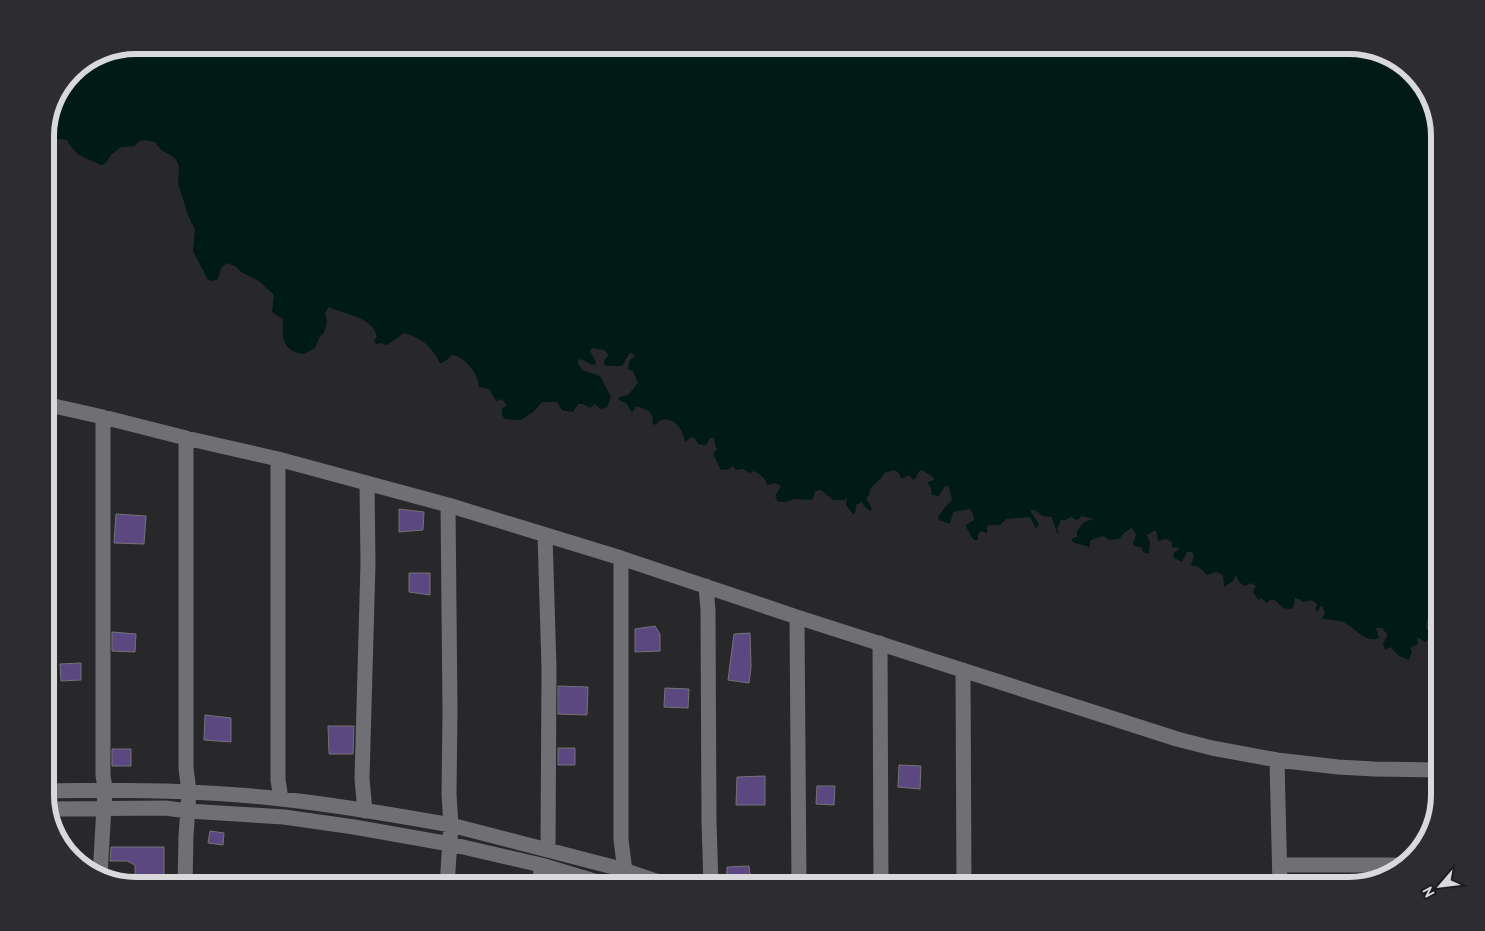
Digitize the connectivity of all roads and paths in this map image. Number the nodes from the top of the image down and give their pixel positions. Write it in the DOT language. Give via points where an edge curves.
graph roads {
  1 [pos="54,406"];
  2 [pos="103,417"];
  3 [pos="186,438"];
  4 [pos="278,459"];
  5 [pos="367,484"];
  6 [pos="448,505"];
  7 [pos="545,535"];
  8 [pos="621,558"];
  9 [pos="706,586"];
  10 [pos="798,617"];
  11 [pos="880,643"];
  12 [pos="963,670"];
  13 [pos="1277,760"];
  14 [pos="1431,770"];
  15 [pos="105,789"];
  16 [pos="54,791"];
  17 [pos="189,792"];
  18 [pos="281,799"];
  19 [pos="103,808"];
  20 [pos="55,809"];
  21 [pos="188,811"];
  22 [pos="365,811"];
  23 [pos="451,825"];
  24 [pos="450,844"];
  25 [pos="548,850"];
  26 [pos="540,865"];
  27 [pos="1280,865"];
  28 [pos="1392,865"];
  29 [pos="100,869"];
  30 [pos="625,871"];
  31 [pos="185,877"];
  32 [pos="448,877"];
  33 [pos="540,877"];
  34 [pos="581,877"];
  35 [pos="643,877"];
  36 [pos="711,877"];
  37 [pos="799,877"];
  38 [pos="881,877"];
  39 [pos="964,877"];
  40 [pos="1280,877"];
  1 -- 2 [label="street"];
  2 -- 3 [label="street"];
  2 -- 15 [label="street"];
  3 -- 4 [label="street"];
  3 -- 17 [label="street" via="186,768"];
  4 -- 5 [label="street"];
  4 -- 18 [label="street" via="278,780"];
  5 -- 6 [label="street"];
  5 -- 22 [label="street" via="362,779"];
  6 -- 7 [label="street"];
  6 -- 23 [label="street"];
  7 -- 8 [label="street"];
  7 -- 25 [label="street" via="549,668"];
  8 -- 9 [label="street"];
  8 -- 30 [label="street" via="621,840"];
  9 -- 10 [label="street"];
  9 -- 36 [label="street"];
  10 -- 11 [label="street"];
  10 -- 37 [label="street"];
  11 -- 12 [label="street"];
  11 -- 38 [label="street"];
  12 -- 13 [label="street" via="1177,739"];
  12 -- 39 [label="street"];
  13 -- 14 [label="street" via="1338,768"];
  13 -- 27 [label="street"];
  15 -- 16 [label="street"];
  15 -- 17 [label="street"];
  15 -- 19 [label="street"];
  17 -- 18 [label="street"];
  17 -- 21 [label="street"];
  18 -- 22 [label="street"];
  19 -- 20 [label="street"];
  19 -- 21 [label="street"];
  19 -- 29 [label="street"];
  21 -- 24 [label="street" via="284,818"];
  21 -- 31 [label="street"];
  22 -- 23 [label="street"];
  23 -- 24 [label="street"];
  23 -- 25 [label="street"];
  24 -- 26 [label="street"];
  24 -- 32 [label="street"];
  25 -- 30 [label="street"];
  26 -- 33 [label="street"];
  26 -- 34 [label="street"];
  27 -- 28 [label="street"];
  27 -- 40 [label="street"];
  30 -- 35 [label="street"];
}
